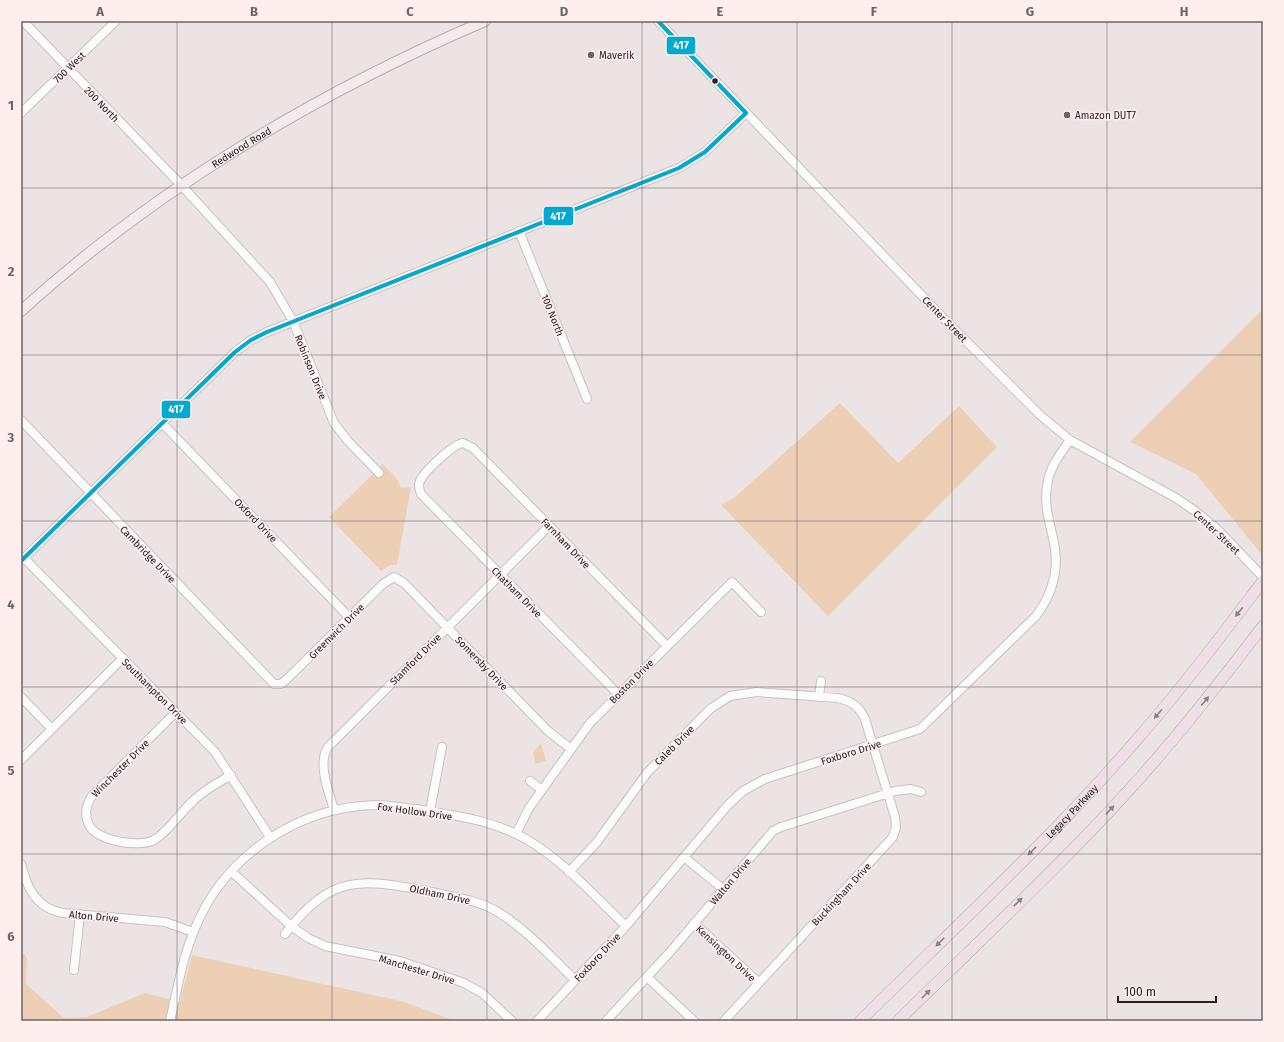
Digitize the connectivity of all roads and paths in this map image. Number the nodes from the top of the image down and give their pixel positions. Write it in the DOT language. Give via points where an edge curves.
graph roads {
  1 [pos="23,21"];
  2 [pos="116,21"];
  3 [pos="485,21"];
  4 [pos="658,21"];
  5 [pos="68,68"];
  6 [pos="21,113"];
  7 [pos="746,113"];
  8 [pos="182,186"];
  9 [pos="519,231"];
  10 [pos="21,310"];
  11 [pos="293,321"];
  12 [pos="587,399"];
  13 [pos="21,420"];
  14 [pos="162,423"];
  15 [pos="1070,440"];
  16 [pos="463,443"];
  17 [pos="379,473"];
  18 [pos="90,494"];
  19 [pos="549,526"];
  20 [pos="23,560"];
  21 [pos="500,574"];
  22 [pos="394,577"];
  23 [pos="1263,577"];
  24 [pos="1263,582"];
  25 [pos="761,612"];
  26 [pos="349,617"];
  27 [pos="1263,626"];
  28 [pos="447,627"];
  29 [pos="667,646"];
  30 [pos="123,658"];
  31 [pos="821,680"];
  32 [pos="277,685"];
  33 [pos="618,694"];
  34 [pos="21,697"];
  35 [pos="819,697"];
  36 [pos="176,712"];
  37 [pos="52,729"];
  38 [pos="873,745"];
  39 [pos="442,747"];
  40 [pos="571,749"];
  41 [pos="21,760"];
  42 [pos="231,775"];
  43 [pos="530,781"];
  44 [pos="542,790"];
  45 [pos="921,792"];
  46 [pos="888,793"];
  47 [pos="334,810"];
  48 [pos="430,812"];
  49 [pos="516,834"];
  50 [pos="270,836"];
  51 [pos="684,856"];
  52 [pos="21,864"];
  53 [pos="231,872"];
  54 [pos="569,872"];
  55 [pos="723,889"];
  56 [pos="24,890"];
  57 [pos="80,914"];
  58 [pos="694,923"];
  59 [pos="292,926"];
  60 [pos="626,926"];
  61 [pos="193,932"];
  62 [pos="285,934"];
  63 [pos="74,970"];
  64 [pos="647,977"];
  65 [pos="575,980"];
  66 [pos="759,983"];
  67 [pos="170,1021"];
  68 [pos="512,1021"];
  69 [pos="537,1021"];
  70 [pos="606,1021"];
  71 [pos="694,1021"];
  72 [pos="724,1021"];
  73 [pos="860,1021"];
  74 [pos="898,1021"];
  1 -- 5 [label="street, 200 North"];
  2 -- 5 [label="street, 700 West"];
  3 -- 8 [label="main road, Redwood Road" via="398,61 305,109"];
  4 -- 7 [label="street, Center Street"];
  5 -- 6 [label="street, 700 West"];
  5 -- 8 [label="street, 200 North"];
  7 -- 9 [label="street" via="705,152 683,166"];
  7 -- 15 [label="street, Center Street" via="952,327"];
  8 -- 10 [label="main road, Redwood Road" via="96,248"];
  8 -- 11 [label="street, Robinson Drive" via="270,282"];
  9 -- 11 [label="street"];
  9 -- 12 [label="street, 100 North"];
  11 -- 14 [label="street" via="244,345"];
  11 -- 17 [label="street, Robinson Drive" via="334,423"];
  13 -- 18 [label="street, Cambridge Drive"];
  14 -- 18 [label="street"];
  14 -- 26 [label="street, Oxford Drive"];
  15 -- 23 [label="street, Center Street" via="1189,507 1216,528"];
  15 -- 38 [label="street, Foxboro Drive" via="1053,466 1047,486 1046,510 1057,566 1051,589 1042,608 927,724 912,734"];
  16 -- 19 [label="street, Farnham Drive" via="473,448"];
  16 -- 21 [label="street, Chatham Drive" via="452,447 432,466 420,480 418,487 423,496"];
  18 -- 20 [label="street"];
  18 -- 32 [label="street, Cambridge Drive" via="268,679"];
  19 -- 21 [label="street, Stamford Drive"];
  19 -- 29 [label="street, Farnham Drive"];
  20 -- 30 [label="street, Southampton Drive"];
  21 -- 28 [label="street, Stamford Drive"];
  21 -- 33 [label="street, Chatham Drive"];
  22 -- 26 [label="street, Greenwich Drive" via="383,584"];
  22 -- 28 [label="street, Somersby Drive" via="404,583"];
  24 -- 73 [label="highway, Legacy Parkway, one-way" via="1195,670 1122,756 1064,819"];
  25 -- 29 [label="street, Boston Drive" via="732,582"];
  26 -- 32 [label="street, Greenwich Drive" via="287,679"];
  74 -- 27 [label="highway, one-way" via="1106,814 1178,734"];
  28 -- 40 [label="street, Somersby Drive" via="548,731"];
  28 -- 47 [label="street, Stamford Drive" via="326,751 323,764"];
  29 -- 33 [label="street, Boston Drive"];
  30 -- 36 [label="street, Southampton Drive"];
  30 -- 37 [label="street"];
  31 -- 35 [label="street"];
  33 -- 40 [label="street, Boston Drive" via="590,722"];
  34 -- 37 [label="street"];
  35 -- 38 [label="street, Caleb Drive" via="844,700 858,707 865,718"];
  35 -- 54 [label="street, Caleb Drive" via="749,692 736,694 719,702 649,770 597,842"];
  36 -- 42 [label="street, Southampton Drive" via="212,748"];
  36 -- 42 [label="street, Winchester Drive" via="88,801 86,812 89,825 94,832 110,840 140,843 152,841 195,799"];
  37 -- 41 [label="street"];
  38 -- 46 [label="street, Buckingham Drive"];
  38 -- 51 [label="street, Foxboro Drive" via="771,777 748,787 732,800"];
  39 -- 48 [label="street"];
  40 -- 44 [label="street, Boston Drive"];
  42 -- 50 [label="street, Southampton Drive"];
  43 -- 44 [label="street"];
  44 -- 49 [label="street, Boston Drive" via="526,812"];
  45 -- 46 [label="street, Walton Drive" via="906,789"];
  46 -- 55 [label="street, Walton Drive" via="777,829 766,837"];
  46 -- 66 [label="street, Buckingham Drive" via="896,822 895,832 890,841"];
  47 -- 48 [label="street, Fox Hollow Drive" via="377,805"];
  47 -- 50 [label="street, Fox Hollow Drive" via="299,821"];
  48 -- 49 [label="street, Fox Hollow Drive" via="481,821"];
  49 -- 54 [label="street, Fox Hollow Drive" via="538,847"];
  50 -- 53 [label="street, Fox Hollow Drive"];
  51 -- 55 [label="street"];
  51 -- 60 [label="street, Foxboro Drive"];
  52 -- 56 [label="street, Alton Drive"];
  53 -- 59 [label="street, Manchester Drive"];
  53 -- 61 [label="street, Fox Hollow Drive" via="209,900"];
  54 -- 60 [label="street, Fox Hollow Drive"];
  55 -- 58 [label="street, Walton Drive"];
  56 -- 57 [label="street, Alton Drive" via="50,909"];
  57 -- 61 [label="street, Alton Drive" via="165,922"];
  57 -- 63 [label="street"];
  58 -- 64 [label="street, Walton Drive"];
  58 -- 66 [label="street, Kensington Drive"];
  59 -- 62 [label="street"];
  59 -- 65 [label="street, Oldham Drive" via="309,907 329,893 353,884 384,883 466,899 491,908 515,923"];
  59 -- 68 [label="street, Manchester Drive" via="320,944 400,961 464,983 482,993"];
  60 -- 65 [label="street, Foxboro Drive"];
  61 -- 67 [label="street, Fox Hollow Drive"];
  64 -- 70 [label="street, Walton Drive"];
  64 -- 71 [label="street"];
  65 -- 69 [label="street, Foxboro Drive"];
  66 -- 72 [label="street, Buckingham Drive"];
}
